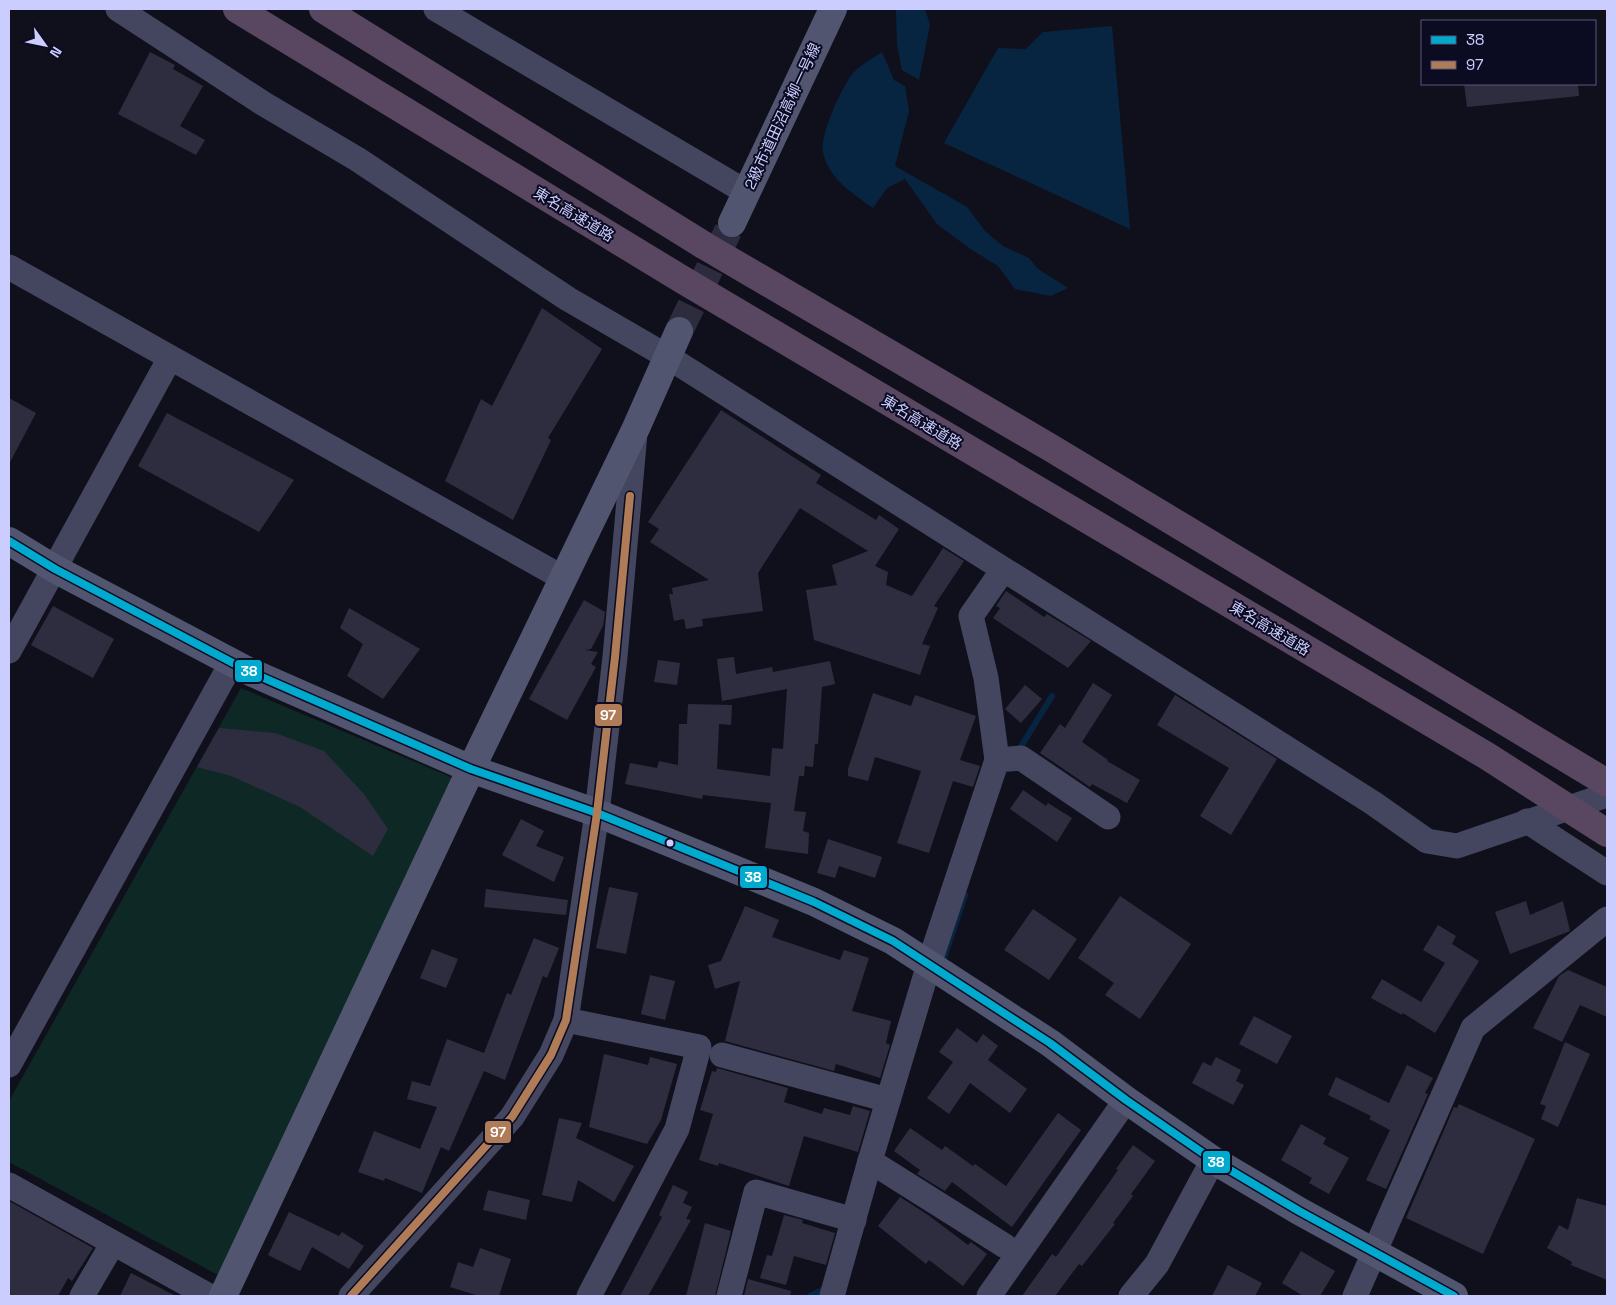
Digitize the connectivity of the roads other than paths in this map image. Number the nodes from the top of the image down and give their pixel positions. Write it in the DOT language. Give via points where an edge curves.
graph roads {
  1 [pos="118,9"];
  2 [pos="238,9"];
  3 [pos="323,9"];
  4 [pos="436,9"];
  5 [pos="833,9"];
  6 [pos="746,192"];
  7 [pos="732,223"];
  8 [pos="9,267"];
  9 [pos="678,331"];
  10 [pos="668,357"];
  11 [pos="170,358"];
  12 [pos="630,439"];
  13 [pos="9,541"];
  14 [pos="55,569"];
  15 [pos="1003,570"];
  16 [pos="563,578"];
  17 [pos="9,651"];
  18 [pos="232,662"];
  19 [pos="997,760"];
  20 [pos="472,769"];
  21 [pos="1607,783"];
  22 [pos="1607,795"];
  23 [pos="597,813"];
  24 [pos="1108,817"];
  25 [pos="1526,821"];
  26 [pos="1607,833"];
  27 [pos="1607,873"];
  28 [pos="1607,919"];
  29 [pos="929,964"];
  30 [pos="566,1020"];
  31 [pos="722,1056"];
  32 [pos="9,1065"];
  33 [pos="888,1100"];
  34 [pos="1126,1100"];
  35 [pos="1213,1160"];
  36 [pos="870,1161"];
  37 [pos="9,1185"];
  38 [pos="854,1220"];
  39 [pos="113,1243"];
  40 [pos="1005,1246"];
  41 [pos="1375,1252"];
  42 [pos="835,1288"];
  43 [pos="82,1296"];
  44 [pos="209,1296"];
  45 [pos="223,1296"];
  46 [pos="352,1296"];
  47 [pos="589,1296"];
  48 [pos="729,1296"];
  49 [pos="989,1296"];
  50 [pos="1131,1296"];
  51 [pos="1355,1296"];
  52 [pos="1454,1296"];
  1 -- 10 [label="street" via="264,104 357,159 568,299"];
  2 -- 26 [label="highway, 東名高速道路" via="683,280 1487,756"];
  3 -- 21 [label="highway" via="705,246 1059,453"];
  4 -- 6 [label="street"];
  5 -- 6 [label="street, 2級市道田沼高柳一号線"];
  6 -- 7 [label="street, 2級市道田沼高柳一号線"];
  8 -- 11 [label="street"];
  9 -- 10 [label="street"];
  10 -- 12 [label="street"];
  10 -- 15 [label="street"];
  11 -- 14 [label="street"];
  11 -- 16 [label="street"];
  12 -- 16 [label="street"];
  12 -- 23 [label="street" via="615,657"];
  13 -- 14 [label="street"];
  14 -- 17 [label="street"];
  14 -- 18 [label="street"];
  15 -- 19 [label="street" via="971,616 986,678"];
  15 -- 25 [label="street" via="1373,803 1427,841 1457,846"];
  16 -- 20 [label="street"];
  18 -- 20 [label="street"];
  18 -- 32 [label="street"];
  19 -- 24 [label="street" via="1021,758"];
  19 -- 29 [label="street"];
  20 -- 23 [label="street"];
  20 -- 45 [label="street"];
  22 -- 25 [label="street"];
  23 -- 29 [label="street" via="814,902 893,941"];
  23 -- 30 [label="street"];
  25 -- 27 [label="street"];
  28 -- 41 [label="street" via="1473,1028"];
  29 -- 33 [label="street"];
  29 -- 34 [label="street" via="1050,1043"];
  30 -- 46 [label="street" via="551,1055 512,1116"];
  30 -- 47 [label="street" via="699,1047 677,1129"];
  31 -- 33 [label="street"];
  33 -- 36 [label="street"];
  34 -- 35 [label="street"];
  34 -- 49 [label="street"];
  35 -- 41 [label="street"];
  35 -- 50 [label="street" via="1156,1264"];
  36 -- 38 [label="street"];
  36 -- 40 [label="street"];
  37 -- 39 [label="street"];
  38 -- 42 [label="street"];
  38 -- 48 [label="street" via="756,1192"];
  39 -- 43 [label="street"];
  39 -- 44 [label="street"];
  41 -- 51 [label="street"];
  41 -- 52 [label="street"];
}
